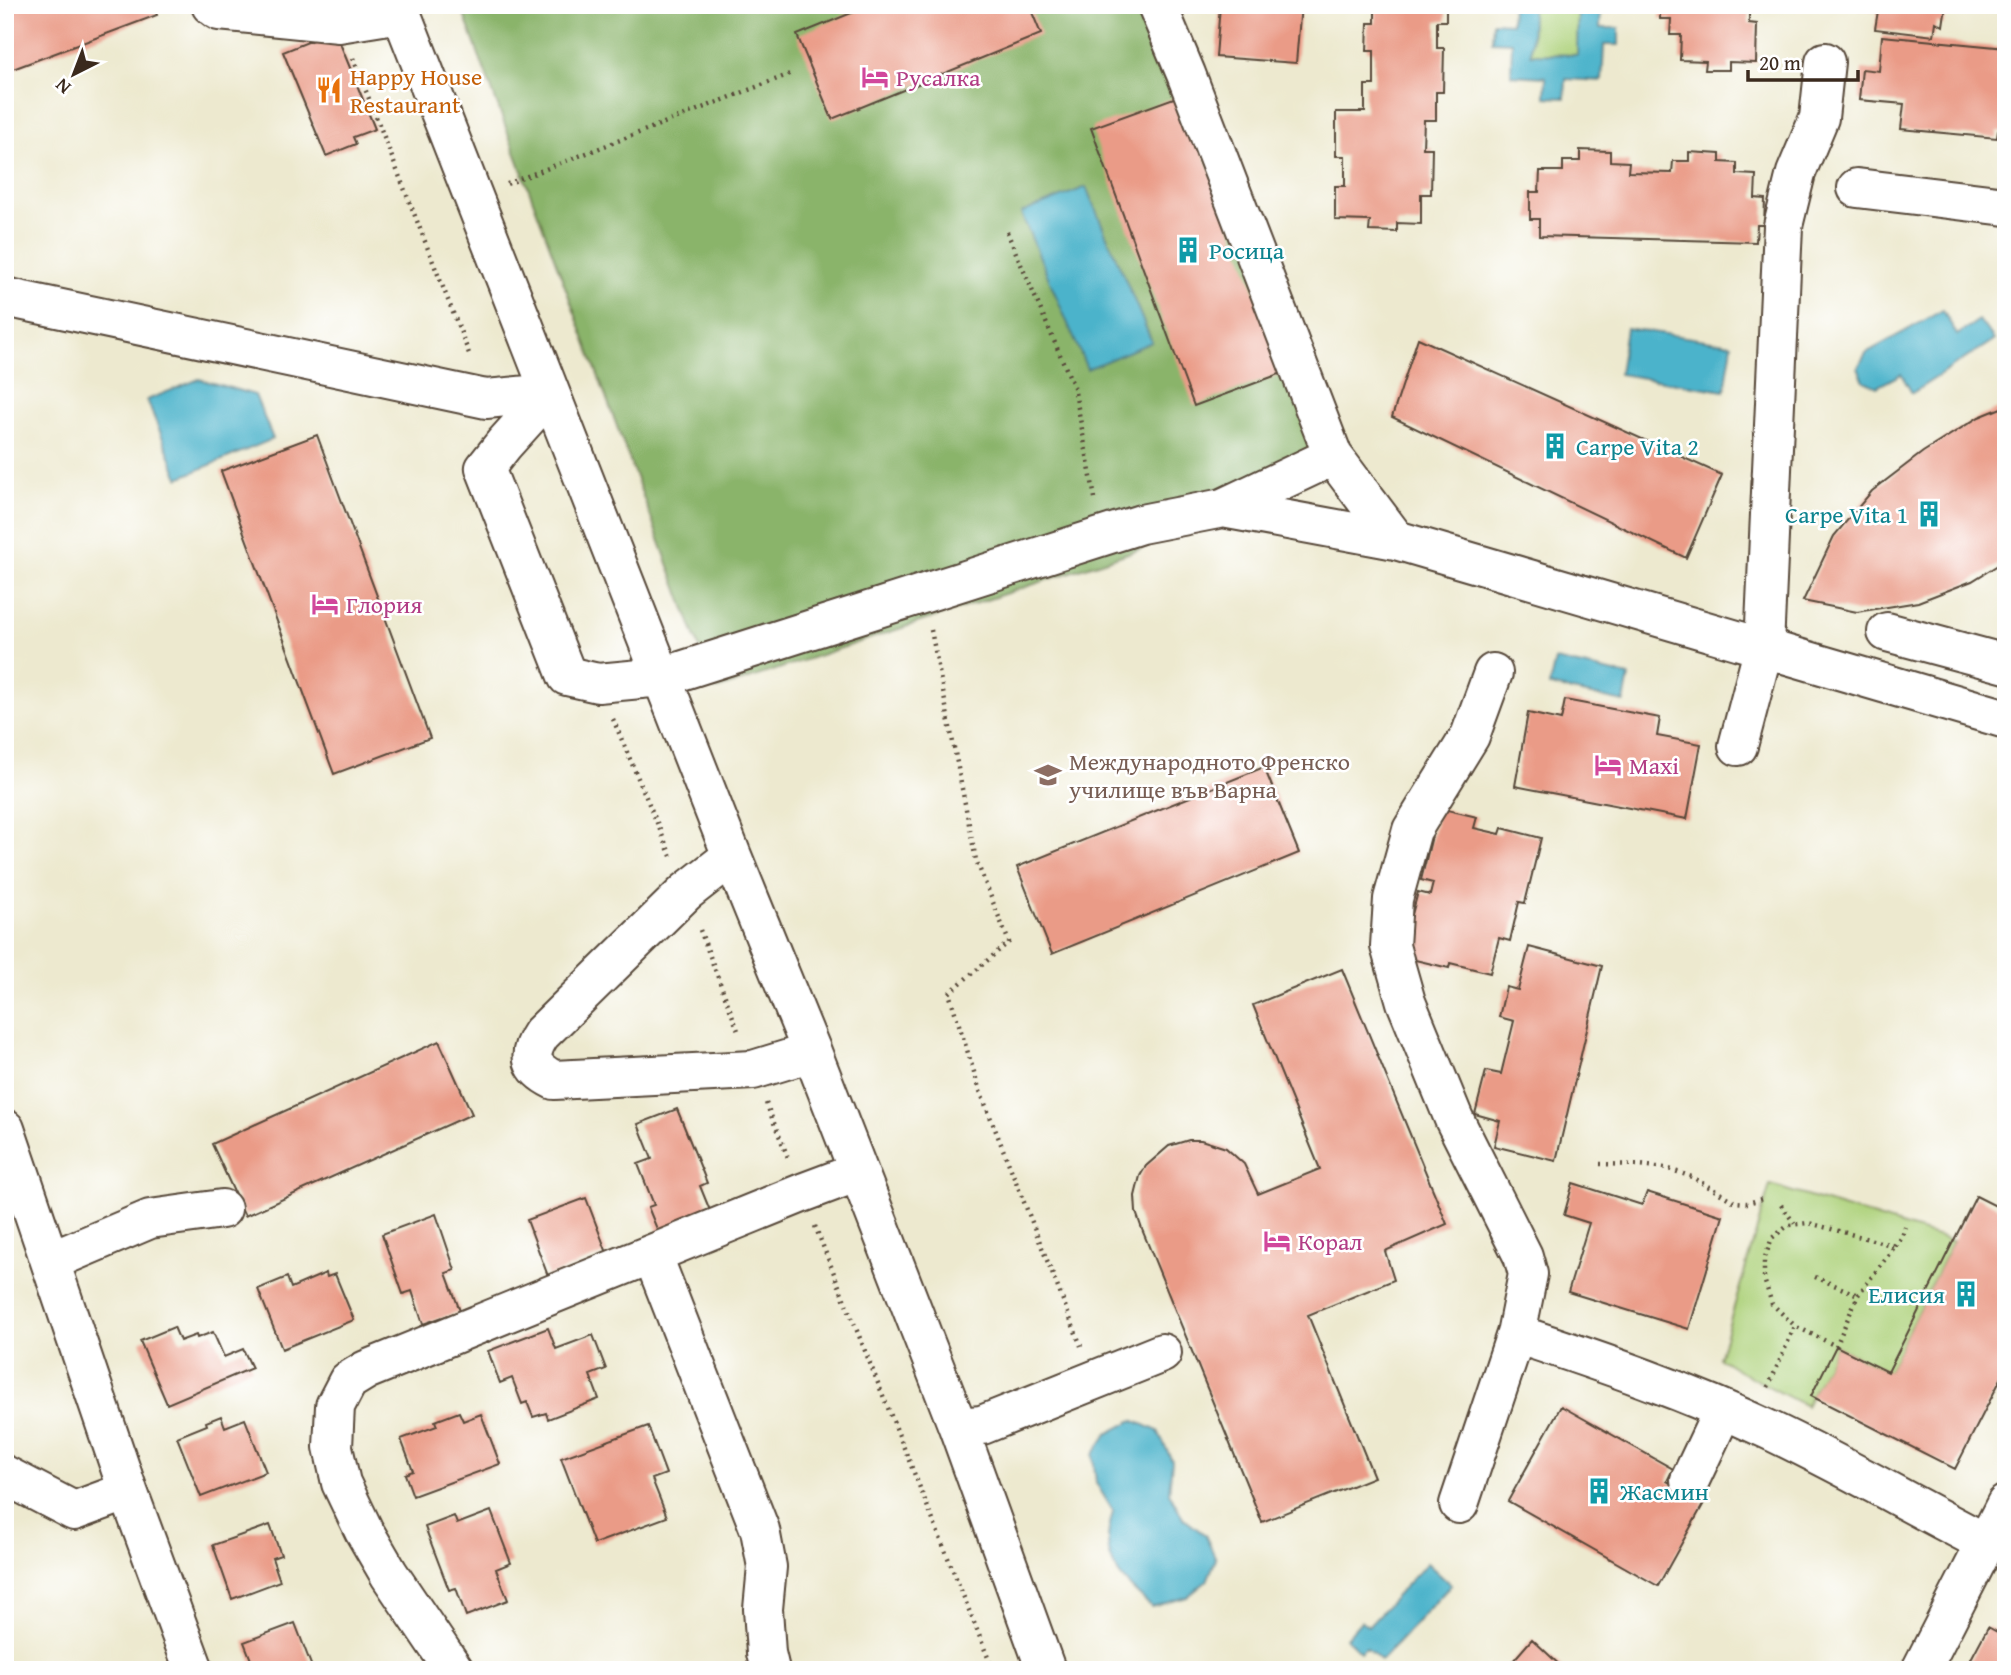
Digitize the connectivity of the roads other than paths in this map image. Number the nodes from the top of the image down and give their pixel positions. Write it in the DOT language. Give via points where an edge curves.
graph roads {
  1 [pos="211,5"];
  2 [pos="1157,5"];
  3 [pos="399,9"];
  4 [pos="1825,62"];
  5 [pos="1857,188"];
  6 [pos="2006,206"];
  7 [pos="5,297"];
  8 [pos="550,393"];
  9 [pos="1333,456"];
  10 [pos="1223,508"];
  11 [pos="1396,540"];
  12 [pos="1887,632"];
  13 [pos="1764,647"];
  14 [pos="2006,664"];
  15 [pos="1493,673"];
  16 [pos="662,677"];
  17 [pos="2006,719"];
  18 [pos="1738,746"];
  19 [pos="732,856"];
  20 [pos="812,1052"];
  21 [pos="5,1129"];
  22 [pos="858,1171"];
  23 [pos="222,1209"];
  24 [pos="652,1254"];
  25 [pos="51,1261"];
  26 [pos="1516,1334"];
  27 [pos="1162,1353"];
  28 [pos="1723,1410"];
  29 [pos="958,1427"];
  30 [pos="5,1475"];
  31 [pos="1690,1480"];
  32 [pos="128,1492"];
  33 [pos="1459,1504"];
  34 [pos="2006,1504"];
  35 [pos="1986,1543"];
  36 [pos="194,1670"];
  37 [pos="454,1670"];
  38 [pos="770,1670"];
  39 [pos="1046,1670"];
  40 [pos="1921,1670"];
  1 -- 3 [label="street" via="219,11 339,23"];
  2 -- 9 [label="street"];
  3 -- 8 [label="street"];
  4 -- 13 [label="street" via="1819,118 1796,173 1783,226"];
  5 -- 6 [label="street"];
  7 -- 8 [label="street" via="486,399"];
  8 -- 16 [label="street"];
  8 -- 16 [label="street" via="485,468 567,676 598,683"];
  9 -- 10 [label="street"];
  9 -- 11 [label="street"];
  10 -- 11 [label="street"];
  10 -- 16 [label="street" via="1141,524"];
  11 -- 13 [label="street"];
  12 -- 14 [label="street"];
  13 -- 17 [label="street"];
  13 -- 18 [label="street"];
  15 -- 26 [label="street" via="1470,736 1412,830 1393,899 1390,946 1406,1002 1454,1119 1523,1256 1528,1274"];
  16 -- 19 [label="street"];
  19 -- 20 [label="street"];
  19 -- 20 [label="street" via="686,892 541,1034 533,1045 532,1059 541,1074 554,1080 753,1070"];
  20 -- 22 [label="street"];
  21 -- 25 [label="street"];
  22 -- 24 [label="street"];
  22 -- 29 [label="street"];
  23 -- 25 [label="street" via="150,1219"];
  24 -- 37 [label="street" via="366,1370 348,1381 335,1406 333,1447 341,1483 389,1574"];
  24 -- 38 [label="street" via="760,1530 767,1567 763,1609"];
  25 -- 32 [label="street"];
  26 -- 28 [label="street"];
  26 -- 33 [label="street"];
  27 -- 29 [label="street" via="982,1425"];
  28 -- 31 [label="street"];
  28 -- 35 [label="street"];
  29 -- 39 [label="street"];
  30 -- 32 [label="street" via="75,1511"];
  32 -- 36 [label="street"];
  34 -- 35 [label="street"];
  35 -- 40 [label="street"];
}
